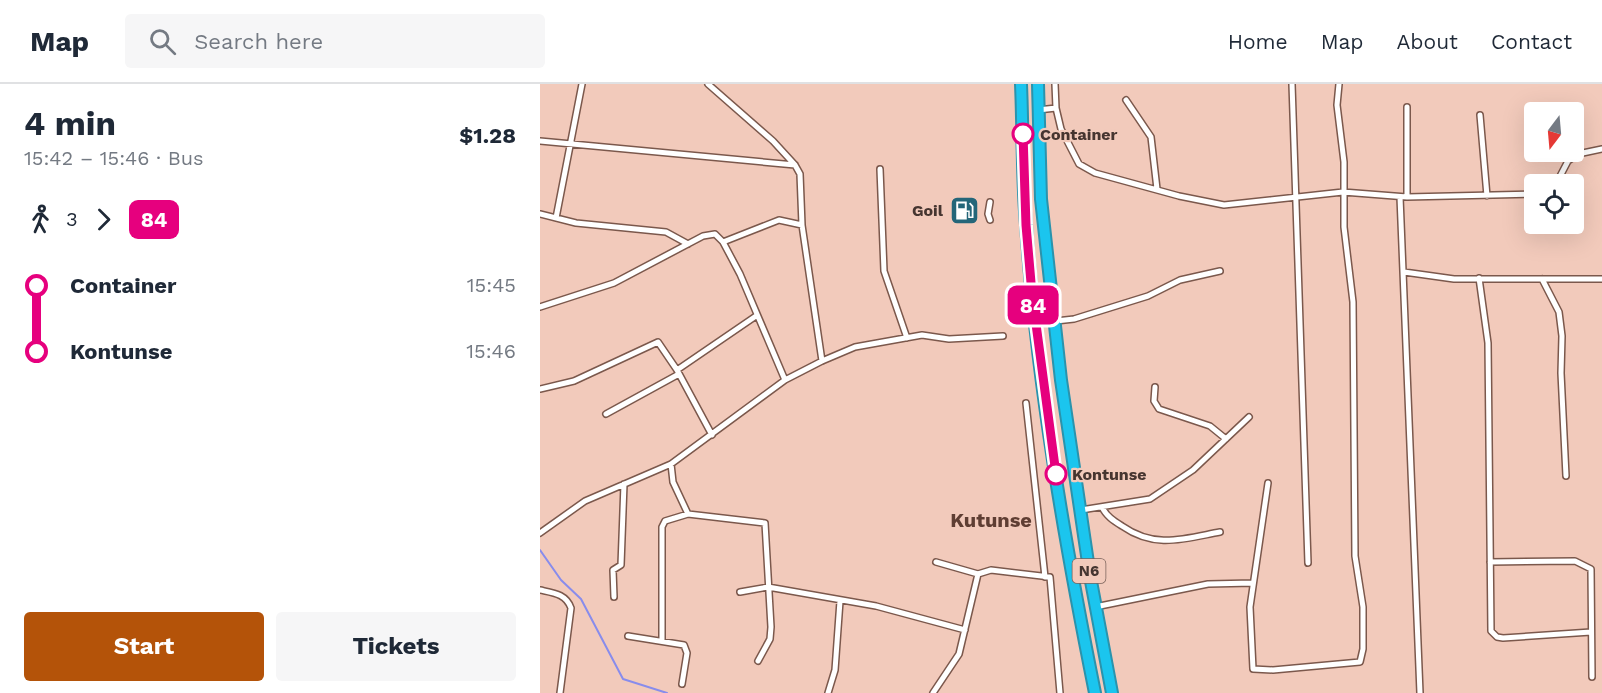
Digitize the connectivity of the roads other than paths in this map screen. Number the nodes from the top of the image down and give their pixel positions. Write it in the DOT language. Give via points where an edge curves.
graph roads {
  1 [pos="582,84"];
  2 [pos="708,84"];
  3 [pos="1021,84"];
  4 [pos="1038,84"];
  5 [pos="1055,84"];
  6 [pos="1292,84"];
  7 [pos="1339,84"];
  8 [pos="1126,100"];
  9 [pos="1407,107"];
  10 [pos="1056,108"];
  11 [pos="1038,110"];
  12 [pos="1479,115"];
  13 [pos="540,141"];
  14 [pos="571,145"];
  15 [pos="1602,148"];
  16 [pos="795,165"];
  17 [pos="880,169"];
  18 [pos="1561,174"];
  19 [pos="1156,189"];
  20 [pos="1343,192"];
  21 [pos="1524,194"];
  22 [pos="1295,196"];
  23 [pos="1487,196"];
  24 [pos="1400,197"];
  25 [pos="1407,197"];
  26 [pos="990,202"];
  27 [pos="540,214"];
  28 [pos="556,218"];
  29 [pos="990,220"];
  30 [pos="802,225"];
  31 [pos="723,242"];
  32 [pos="688,244"];
  33 [pos="1220,271"];
  34 [pos="1404,272"];
  35 [pos="1479,278"];
  36 [pos="1542,279"];
  37 [pos="1602,279"];
  38 [pos="540,307"];
  39 [pos="756,316"];
  40 [pos="1056,321"];
  41 [pos="1003,336"];
  42 [pos="907,338"];
  43 [pos="822,361"];
  44 [pos="678,372"];
  45 [pos="785,380"];
  46 [pos="1155,387"];
  47 [pos="540,389"];
  48 [pos="1026,403"];
  49 [pos="606,414"];
  50 [pos="1249,417"];
  51 [pos="712,435"];
  52 [pos="1226,439"];
  53 [pos="671,464"];
  54 [pos="1566,476"];
  55 [pos="1268,483"];
  56 [pos="624,484"];
  57 [pos="1102,507"];
  58 [pos="1081,510"];
  59 [pos="688,514"];
  60 [pos="1220,532"];
  61 [pos="540,533"];
  62 [pos="936,562"];
  63 [pos="1490,562"];
  64 [pos="1308,563"];
  65 [pos="978,574"];
  66 [pos="1045,577"];
  67 [pos="1253,583"];
  68 [pos="768,587"];
  69 [pos="540,590"];
  70 [pos="740,592"];
  71 [pos="614,597"];
  72 [pos="840,601"];
  73 [pos="1096,613"];
  74 [pos="1080,621"];
  75 [pos="965,630"];
  76 [pos="1591,632"];
  77 [pos="628,636"];
  78 [pos="663,640"];
  79 [pos="758,661"];
  80 [pos="1592,677"];
  81 [pos="682,684"];
  82 [pos="560,693"];
  83 [pos="828,693"];
  84 [pos="933,693"];
  85 [pos="1060,693"];
  86 [pos="1095,693"];
  87 [pos="1112,693"];
  88 [pos="1420,693"];
  1 -- 14 [label="street"];
  2 -- 16 [label="street"];
  3 -- 74 [label="highway, N6" via="1032,294 1052,455"];
  4 -- 11 [label="highway, N6"];
  5 -- 10 [label="street"];
  6 -- 22 [label="street"];
  7 -- 20 [label="street"];
  8 -- 19 [label="street" via="1151,137"];
  9 -- 25 [label="street"];
  10 -- 11 [label="street"];
  10 -- 19 [label="street" via="1061,129 1079,164 1095,173"];
  11 -- 40 [label="highway, N6" via="1041,199"];
  12 -- 23 [label="street"];
  13 -- 14 [label="street"];
  14 -- 16 [label="street"];
  14 -- 28 [label="street"];
  15 -- 18 [label="street" via="1578,154 1568,161"];
  16 -- 30 [label="street" via="800,174"];
  17 -- 42 [label="street" via="884,271"];
  19 -- 22 [label="street" via="1224,205"];
  20 -- 22 [label="street"];
  20 -- 24 [label="street"];
  20 -- 67 [label="street" via="1353,302 1355,556 1363,607 1361,660 1351,665 1255,670 1250,624"];
  21 -- 23 [label="street"];
  22 -- 64 [label="street"];
  23 -- 25 [label="street"];
  24 -- 25 [label="street"];
  24 -- 34 [label="street"];
  26 -- 29 [label="street"];
  27 -- 28 [label="street"];
  28 -- 32 [label="street" via="666,232"];
  30 -- 31 [label="street" via="779,220"];
  30 -- 43 [label="street"];
  31 -- 32 [label="street" via="712,234"];
  31 -- 39 [label="street"];
  32 -- 38 [label="street" via="614,283"];
  33 -- 40 [label="street" via="1180,280 1149,296 1074,319"];
  34 -- 35 [label="street"];
  34 -- 88 [label="street"];
  35 -- 36 [label="street"];
  35 -- 63 [label="street" via="1488,343"];
  36 -- 37 [label="street"];
  36 -- 54 [label="street" via="1559,312 1562,336"];
  39 -- 44 [label="street"];
  39 -- 45 [label="street"];
  40 -- 58 [label="highway, N6"];
  41 -- 42 [label="street"];
  42 -- 43 [label="street" via="855,347"];
  43 -- 45 [label="street"];
  44 -- 47 [label="street" via="662,344 654,342 625,360 574,381"];
  44 -- 49 [label="street"];
  44 -- 51 [label="street"];
  45 -- 51 [label="street"];
  46 -- 52 [label="street" via="1154,401 1159,409 1210,426"];
  48 -- 66 [label="street"];
  50 -- 52 [label="street"];
  51 -- 53 [label="street"];
  52 -- 57 [label="street" via="1193,470 1150,499"];
  53 -- 56 [label="street"];
  53 -- 59 [label="street" via="673,482"];
  55 -- 67 [label="street"];
  56 -- 61 [label="street" via="585,501"];
  56 -- 71 [label="street" via="621,565 613,570"];
  57 -- 58 [label="street"];
  57 -- 60 [label="street" via="1109,517 1145,539 1185,539"];
  58 -- 73 [label="highway, N6"];
  59 -- 68 [label="street" via="765,523"];
  59 -- 78 [label="street" via="668,518 662,526"];
  62 -- 65 [label="street"];
  63 -- 76 [label="street" via="1561,560 1588,566 1593,571"];
  63 -- 76 [label="street" via="1494,635 1503,638"];
  65 -- 66 [label="street" via="991,570"];
  65 -- 75 [label="street"];
  66 -- 85 [label="street" via="1050,577"];
  67 -- 73 [label="street" via="1208,584"];
  68 -- 70 [label="street"];
  68 -- 72 [label="street"];
  68 -- 79 [label="street" via="770,639"];
  69 -- 82 [label="street" via="560,594 571,608"];
  72 -- 75 [label="street" via="876,606"];
  72 -- 83 [label="street" via="835,670"];
  73 -- 74 [label="highway"];
  73 -- 87 [label="highway, N6"];
  74 -- 86 [label="highway, N6"];
  75 -- 84 [label="street" via="954,665"];
  76 -- 80 [label="street"];
  77 -- 78 [label="street"];
  78 -- 81 [label="street" via="686,648"];
}
